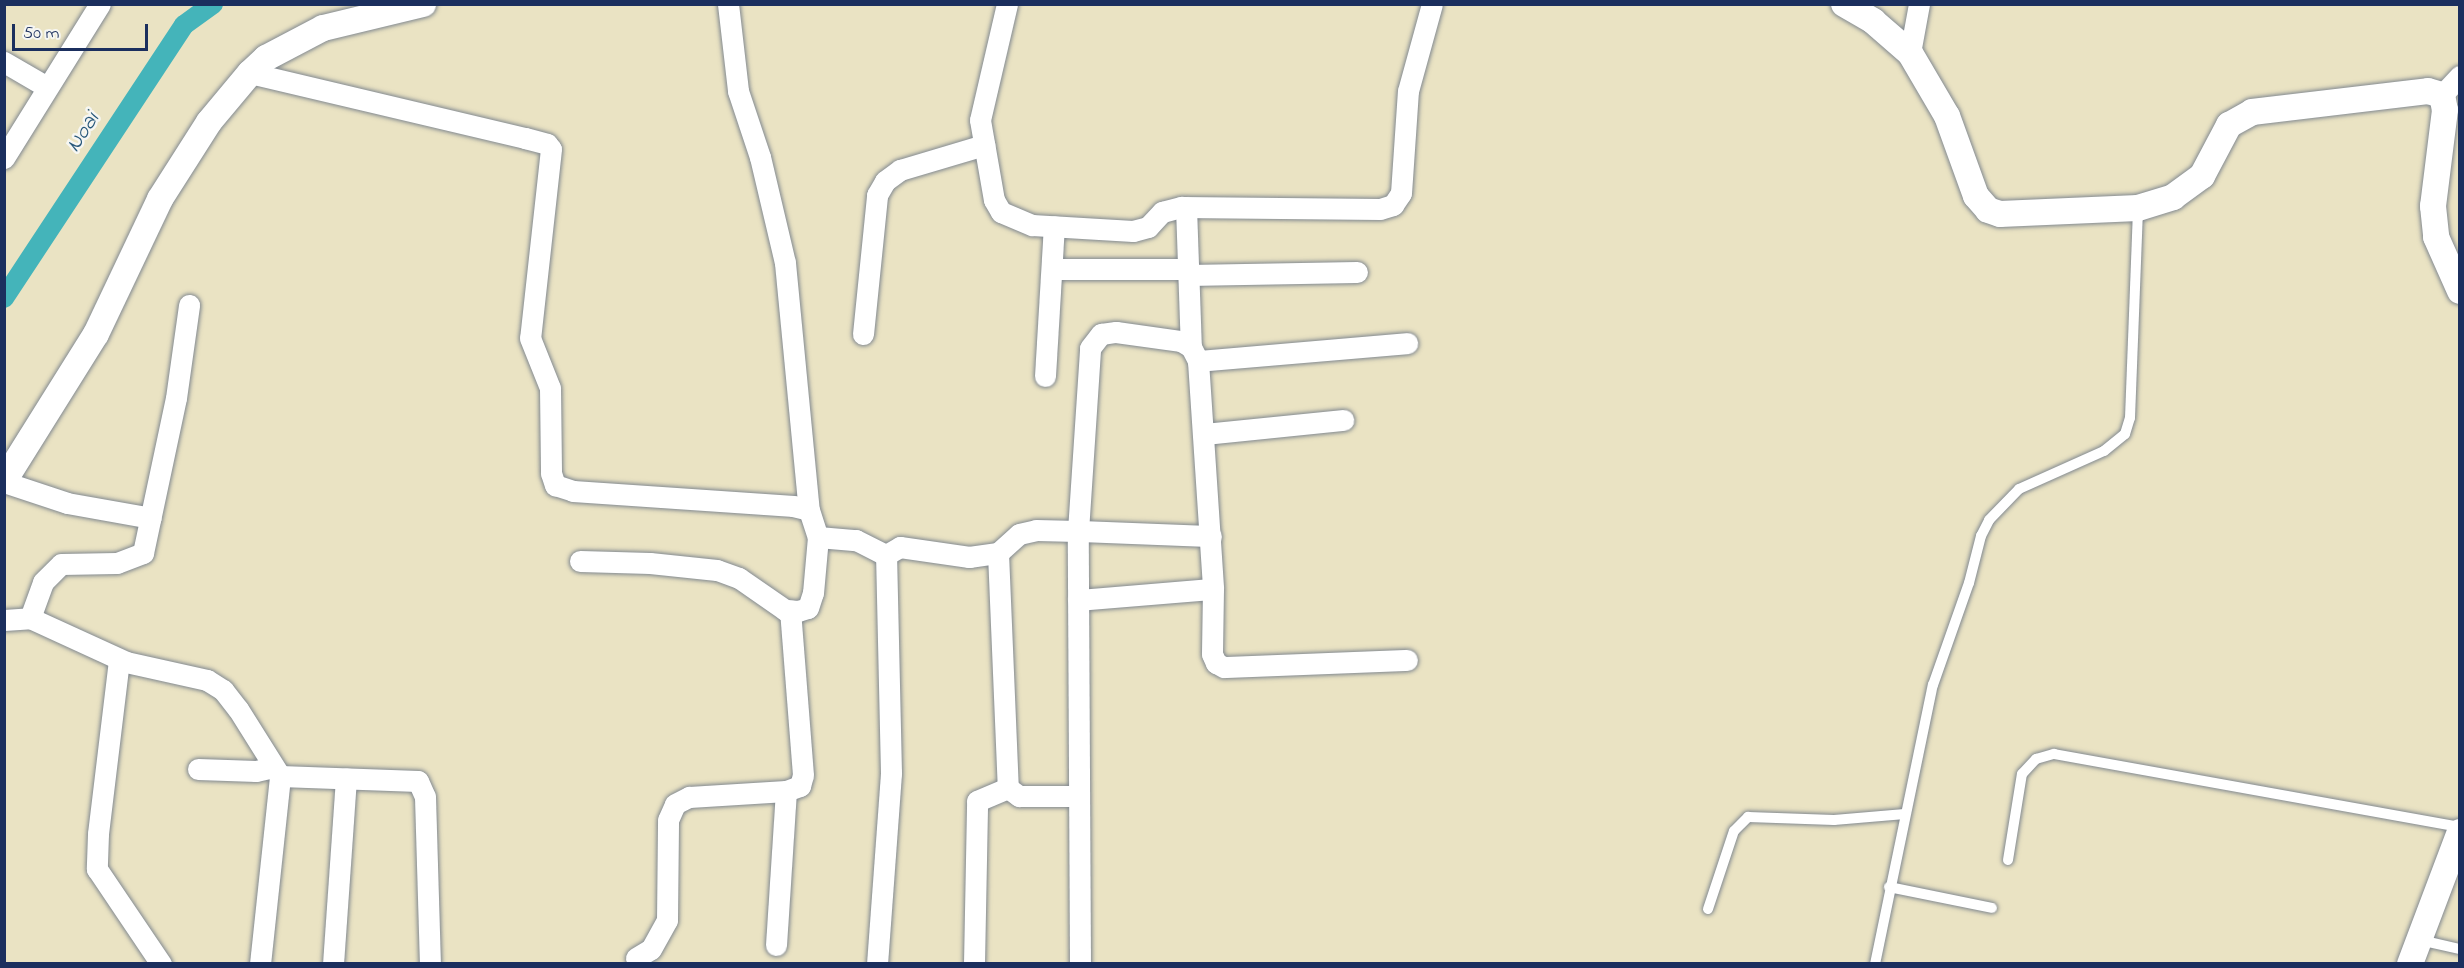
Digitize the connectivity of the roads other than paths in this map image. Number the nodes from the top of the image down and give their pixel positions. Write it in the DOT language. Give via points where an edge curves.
graph roads {
  1 [pos="100,4"];
  2 [pos="423,4"];
  3 [pos="728,4"];
  4 [pos="1007,4"];
  5 [pos="1432,4"];
  6 [pos="1844,4"];
  7 [pos="1919,4"];
  8 [pos="1910,52"];
  9 [pos="4,63"];
  10 [pos="250,73"];
  11 [pos="2460,76"];
  12 [pos="47,87"];
  13 [pos="2442,95"];
  14 [pos="984,145"];
  15 [pos="4,158"];
  16 [pos="1186,207"];
  17 [pos="2138,208"];
  18 [pos="1054,226"];
  19 [pos="1052,269"];
  20 [pos="1188,272"];
  21 [pos="1357,272"];
  22 [pos="2460,291"];
  23 [pos="189,305"];
  24 [pos="863,334"];
  25 [pos="1407,343"];
  26 [pos="1194,354"];
  27 [pos="1045,376"];
  28 [pos="1343,420"];
  29 [pos="1205,434"];
  30 [pos="4,482"];
  31 [pos="809,510"];
  32 [pos="151,518"];
  33 [pos="1078,531"];
  34 [pos="1211,536"];
  35 [pos="818,537"];
  36 [pos="998,553"];
  37 [pos="886,555"];
  38 [pos="579,561"];
  39 [pos="1213,589"];
  40 [pos="1078,600"];
  41 [pos="790,611"];
  42 [pos="30,618"];
  43 [pos="4,620"];
  44 [pos="119,660"];
  45 [pos="1407,660"];
  46 [pos="198,769"];
  47 [pos="277,771"];
  48 [pos="346,778"];
  49 [pos="1008,788"];
  50 [pos="786,791"];
  51 [pos="1079,796"];
  52 [pos="1905,814"];
  53 [pos="2460,827"];
  54 [pos="2460,832"];
  55 [pos="2008,860"];
  56 [pos="1889,887"];
  57 [pos="1992,908"];
  58 [pos="1708,909"];
  59 [pos="2420,940"];
  60 [pos="776,945"];
  61 [pos="2460,949"];
  62 [pos="636,958"];
  63 [pos="161,963"];
  64 [pos="260,963"];
  65 [pos="333,963"];
  66 [pos="430,963"];
  67 [pos="877,963"];
  68 [pos="974,963"];
  69 [pos="1080,963"];
  70 [pos="1875,963"];
  71 [pos="2410,963"];
  1 -- 12 [label="street"];
  2 -- 10 [label="street" via="323,28 266,58"];
  3 -- 31 [label="street" via="738,91 760,157 785,263"];
  4 -- 14 [label="street" via="981,120"];
  5 -- 16 [label="street" via="1408,91 1401,193 1393,205 1380,209"];
  6 -- 8 [label="street" via="1873,21"];
  7 -- 8 [label="street"];
  8 -- 17 [label="street" via="1947,116 1977,196 1988,210 2011,215"];
  9 -- 12 [label="street"];
  10 -- 30 [label="street" via="209,122 160,199 96,334"];
  10 -- 31 [label="street" via="525,138 547,144 551,149 530,339 549,388 551,473 555,485 573,491 761,502"];
  11 -- 13 [label="street"];
  12 -- 15 [label="street"];
  13 -- 17 [label="street" via="2428,91 2346,99 2241,116 2229,125 2207,169 2188,189"];
  13 -- 22 [label="street" via="2445,110 2433,206 2436,237"];
  14 -- 18 [label="street" via="989,185 1002,212 1032,225"];
  14 -- 24 [label="street" via="900,170 885,181 878,195"];
  16 -- 18 [label="street" via="1162,212 1148,227 1133,231"];
  16 -- 20 [label="street"];
  17 -- 52 [label="lane" via="2130,418 2125,434 2104,451 2019,489 1989,520 1934,685"];
  18 -- 19 [label="street"];
  19 -- 20 [label="street"];
  19 -- 27 [label="street"];
  20 -- 21 [label="street"];
  20 -- 26 [label="street"];
  23 -- 32 [label="street" via="176,398"];
  25 -- 26 [label="street"];
  26 -- 29 [label="street"];
  26 -- 33 [label="street" via="1181,341 1116,332 1101,334 1090,348"];
  28 -- 29 [label="street"];
  29 -- 34 [label="street"];
  30 -- 32 [label="street" via="78,505"];
  31 -- 35 [label="street"];
  32 -- 42 [label="street" via="143,553 133,560 61,564 52,569"];
  33 -- 34 [label="street"];
  33 -- 36 [label="street" via="1036,530 1019,534"];
  33 -- 40 [label="street"];
  34 -- 39 [label="street"];
  35 -- 37 [label="street" via="856,540"];
  35 -- 41 [label="street" via="808,608"];
  36 -- 37 [label="street" via="969,557 900,548"];
  36 -- 49 [label="street"];
  37 -- 67 [label="street" via="891,773"];
  38 -- 41 [label="street" via="651,562 717,570 739,578"];
  39 -- 40 [label="street"];
  39 -- 45 [label="street" via="1212,654 1216,663 1224,667"];
  40 -- 51 [label="street"];
  41 -- 50 [label="street" via="803,775 800,786"];
  42 -- 43 [label="street"];
  42 -- 44 [label="street"];
  44 -- 47 [label="street" via="207,680 222,690"];
  44 -- 63 [label="street" via="97,869"];
  46 -- 47 [label="street"];
  47 -- 48 [label="street"];
  47 -- 64 [label="street"];
  48 -- 65 [label="street"];
  48 -- 66 [label="street" via="412,778 422,786"];
  49 -- 51 [label="street" via="1019,796"];
  49 -- 68 [label="street" via="977,801"];
  50 -- 60 [label="street"];
  50 -- 62 [label="street" via="688,797 675,804 668,820 667,920 651,949"];
  51 -- 69 [label="street"];
  52 -- 56 [label="lane"];
  52 -- 58 [label="lane" via="1821,820 1748,817 1734,831"];
  53 -- 55 [label="lane" via="2054,754 2036,759 2022,774"];
  54 -- 59 [label="street"];
  56 -- 57 [label="lane"];
  56 -- 70 [label="lane"];
  59 -- 61 [label="lane"];
  59 -- 71 [label="street"];
}
